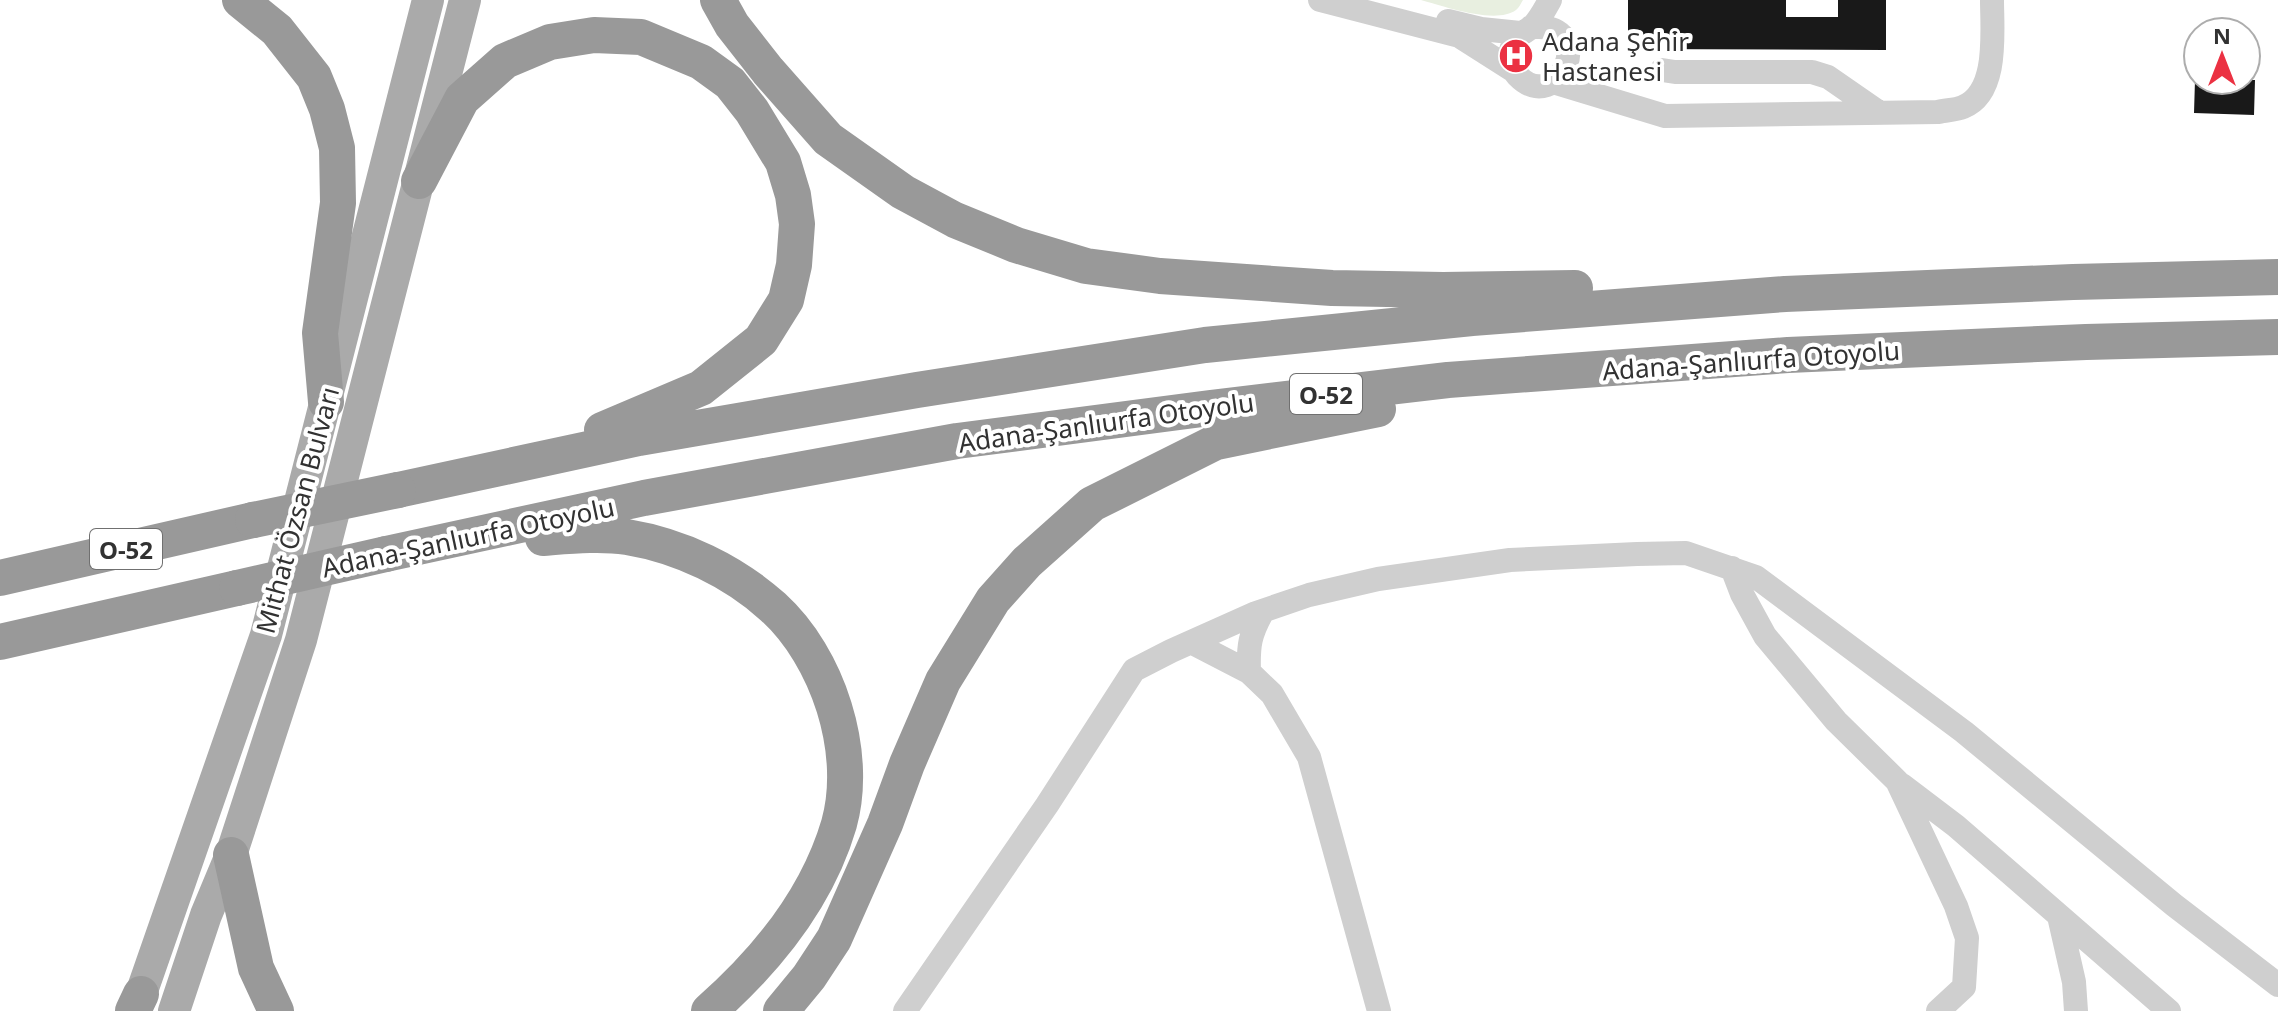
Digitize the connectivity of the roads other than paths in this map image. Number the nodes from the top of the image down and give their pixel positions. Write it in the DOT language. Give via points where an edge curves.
graph roads {
  1 [pos="240,0"];
  2 [pos="428,0"];
  3 [pos="465,0"];
  4 [pos="718,0"];
  5 [pos="1320,0"];
  6 [pos="1363,0"];
  7 [pos="1550,0"];
  8 [pos="1565,0"];
  9 [pos="1992,0"];
  10 [pos="1526,30"];
  11 [pos="1564,40"];
  12 [pos="1662,70"];
  13 [pos="1514,71"];
  14 [pos="1553,82"];
  15 [pos="1880,113"];
  16 [pos="419,181"];
  17 [pos="2278,277"];
  18 [pos="1785,294"];
  19 [pos="2278,337"];
  20 [pos="1478,377"];
  21 [pos="326,402"];
  22 [pos="506,467"];
  23 [pos="421,546"];
  24 [pos="114,552"];
  25 [pos="0,561"];
  26 [pos="1732,568"];
  27 [pos="0,578"];
  28 [pos="1263,611"];
  29 [pos="0,642"];
  30 [pos="1191,642"];
  31 [pos="1249,672"];
  32 [pos="1897,781"];
  33 [pos="231,855"];
  34 [pos="2059,916"];
  35 [pos="2278,985"];
  36 [pos="137,1005"];
  37 [pos="174,1011"];
  38 [pos="276,1011"];
  39 [pos="709,1011"];
  40 [pos="781,1011"];
  41 [pos="905,1011"];
  42 [pos="1379,1011"];
  43 [pos="1938,1011"];
  44 [pos="2076,1011"];
  45 [pos="2169,1011"];
  1 -- 21 [label="highway" via="277,30 314,77 337,148 338,203 320,333"];
  2 -- 21 [label="main road, Mithat Özsan Bulvarı"];
  3 -- 16 [label="main road, Mithat Özsan Bulvarı"];
  4 -- 18 [label="highway" via="768,71 828,139 903,192 955,220 1086,266 1332,288"];
  5 -- 13 [label="street" via="1459,36"];
  6 -- 10 [label="street" via="1471,27"];
  7 -- 10 [label="street"];
  8 -- 11 [label="street"];
  9 -- 15 [label="street" via="1992,60 1982,91 1965,107"];
  10 -- 11 [label="street" via="1544,27"];
  10 -- 13 [label="street" via="1513,43"];
  11 -- 14 [label="street" via="1568,63"];
  12 -- 15 [label="street" via="1812,72"];
  13 -- 14 [label="street" via="1529,84"];
  14 -- 15 [label="street" via="1665,116"];
  16 -- 22 [label="highway" via="462,99 505,61 550,42 594,35 641,37 701,62 730,83 783,162 797,224 794,265 786,300 761,340 701,388"];
  16 -- 33 [label="main road, Mithat Özsan Bulvarı" via="301,640"];
  17 -- 18 [label="highway, O-52"];
  18 -- 22 [label="highway, O-52" via="1205,345 639,438"];
  19 -- 20 [label="highway, Adana-Şanlıurfa Otoyolu / O-52" via="1804,354"];
  20 -- 23 [label="highway, Adana-Şanlıurfa Otoyolu / O-52" via="957,441 644,498"];
  20 -- 40 [label="highway" via="1393,406 1216,442 1092,504 1027,562 993,600 943,681 834,939"];
  21 -- 36 [label="main road, Mithat Özsan Bulvarı" via="266,635"];
  22 -- 24 [label="highway, O-52, bridge"];
  23 -- 29 [label="highway, Adana-Şanlıurfa Otoyolu / O-52, bridge"];
  23 -- 39 [label="highway" via="627,537 688,554 732,576 774,608 799,637 827,686 841,730 845,771 840,821 822,873 787,930"];
  24 -- 25 [label="highway"];
  24 -- 27 [label="highway, O-52"];
  26 -- 28 [label="street" via="1686,553 1510,560 1378,579"];
  26 -- 32 [label="street" via="1765,636 1836,721"];
  26 -- 35 [label="street" via="1756,577 1964,732"];
  28 -- 30 [label="street"];
  28 -- 31 [label="street" via="1248,647"];
  30 -- 31 [label="street"];
  30 -- 41 [label="street" via="1134,670"];
  31 -- 42 [label="street" via="1272,694 1309,757"];
  32 -- 34 [label="street"];
  32 -- 43 [label="street" via="1967,938 1964,987"];
  33 -- 37 [label="main road, Mithat Özsan Bulvarı"];
  33 -- 38 [label="highway" via="256,968"];
  34 -- 44 [label="street"];
  34 -- 45 [label="street"];
}
